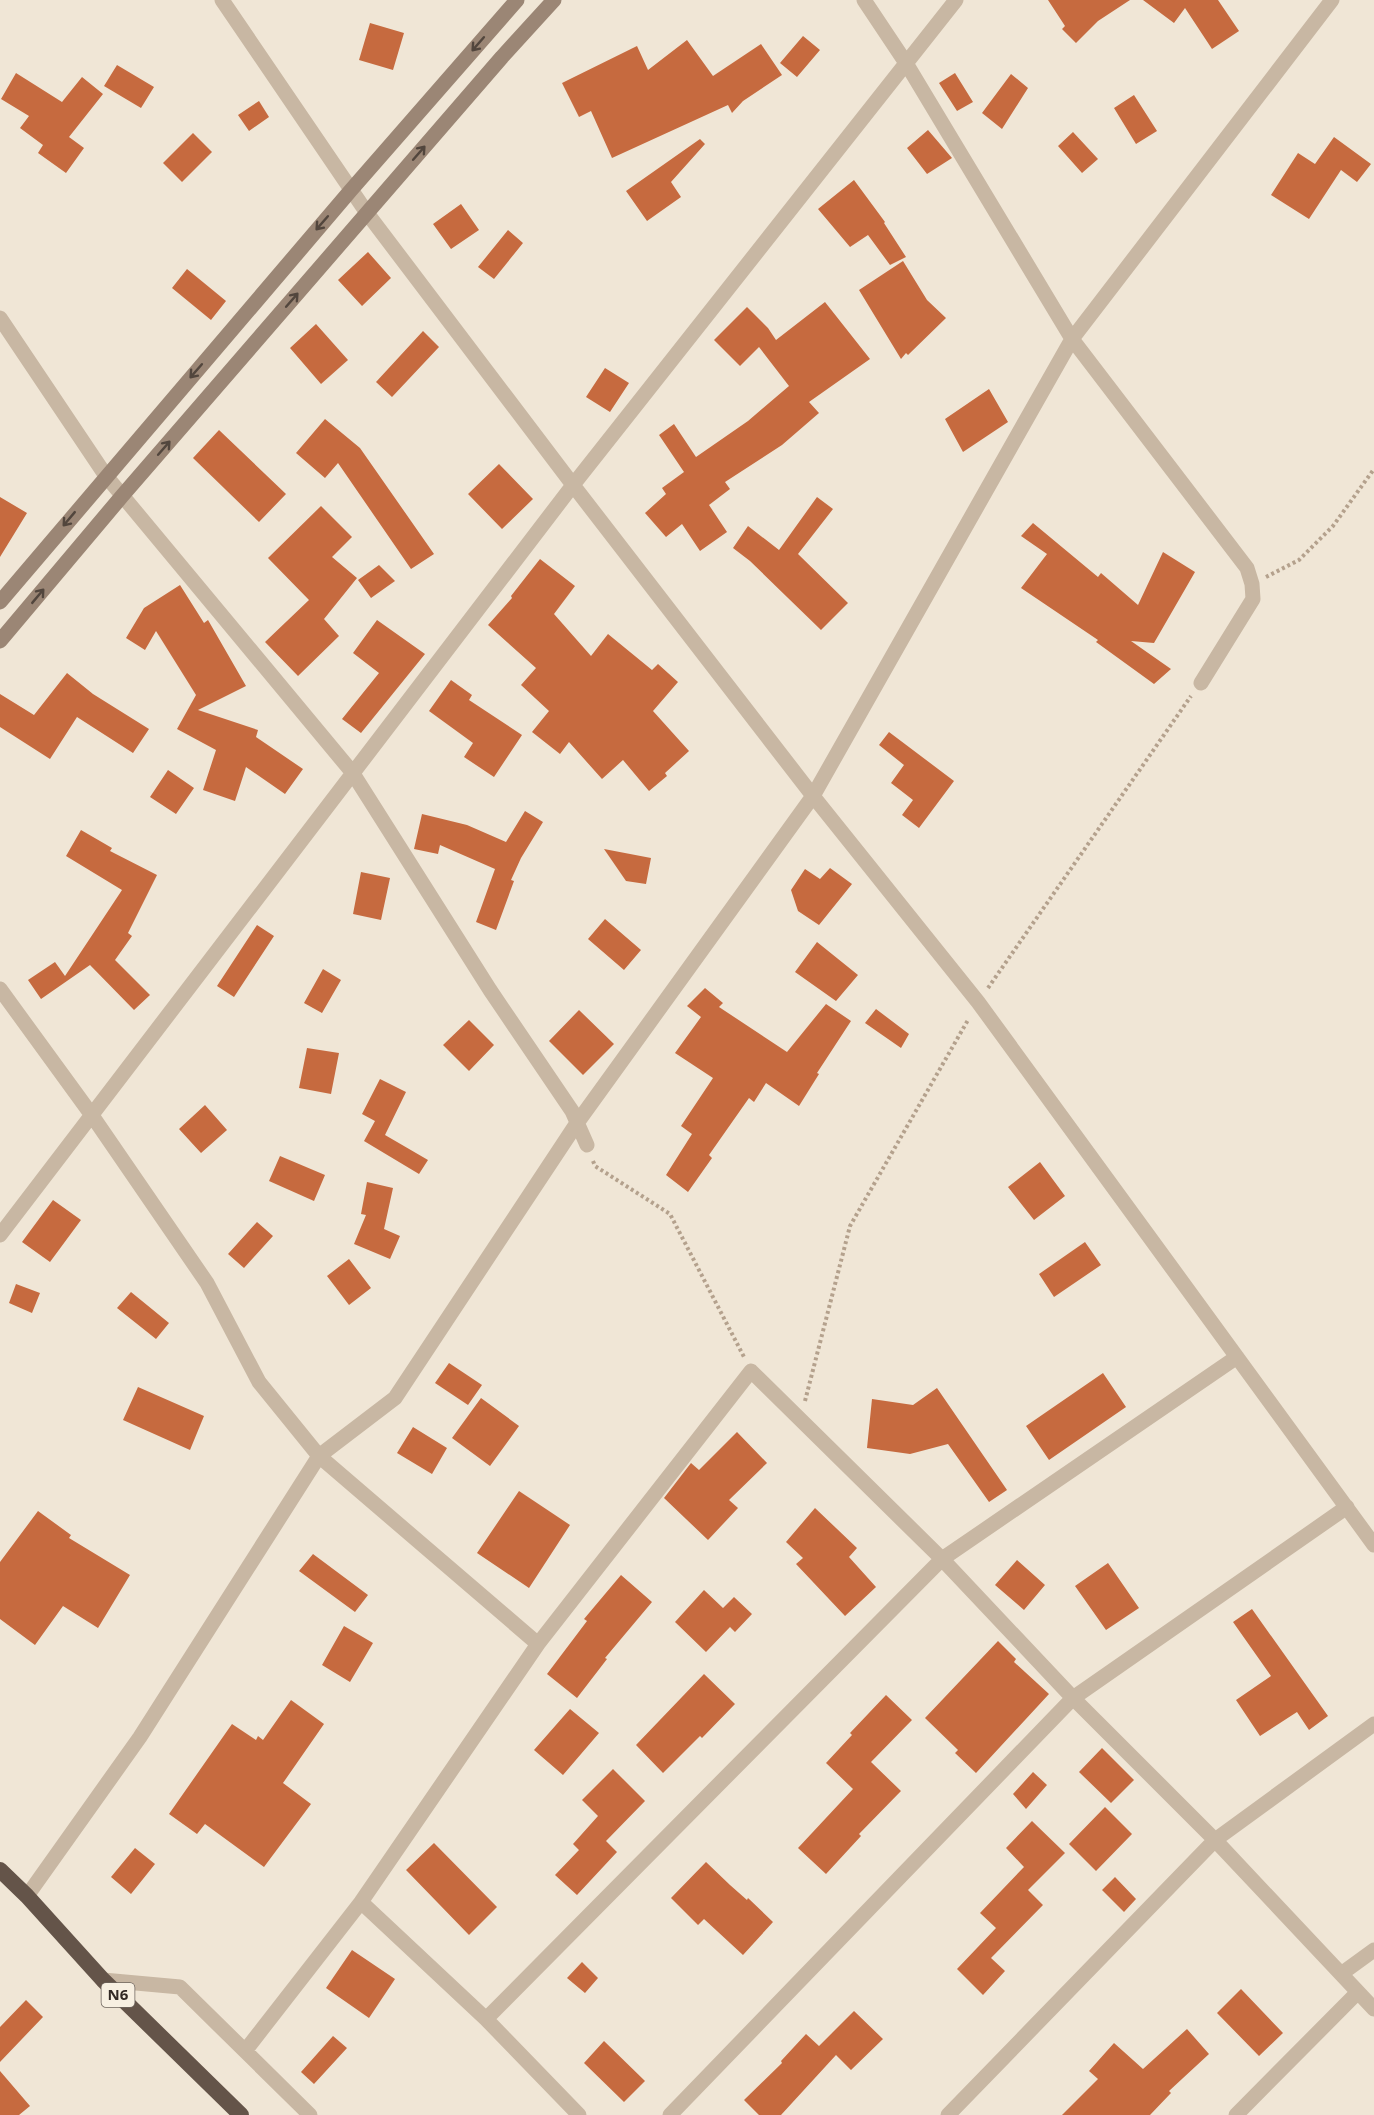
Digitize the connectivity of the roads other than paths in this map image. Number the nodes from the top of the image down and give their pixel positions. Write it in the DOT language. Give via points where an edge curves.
graph roads {
  1 [pos="222,0"];
  2 [pos="517,0"];
  3 [pos="555,0"];
  4 [pos="864,0"];
  5 [pos="956,0"];
  6 [pos="1332,0"];
  7 [pos="906,63"];
  8 [pos="351,190"];
  9 [pos="367,213"];
  10 [pos="0,318"];
  11 [pos="1072,339"];
  12 [pos="106,476"];
  13 [pos="573,485"];
  14 [pos="122,496"];
  15 [pos="0,602"];
  16 [pos="0,641"];
  17 [pos="1201,683"];
  18 [pos="352,772"];
  19 [pos="813,796"];
  20 [pos="0,989"];
  21 [pos="91,1114"];
  22 [pos="577,1123"];
  23 [pos="587,1145"];
  24 [pos="0,1235"];
  25 [pos="1237,1357"];
  26 [pos="319,1456"];
  27 [pos="1347,1507"];
  28 [pos="1374,1545"];
  29 [pos="942,1559"];
  30 [pos="538,1644"];
  31 [pos="1073,1698"];
  32 [pos="1374,1724"];
  33 [pos="1215,1840"];
  34 [pos="0,1870"];
  35 [pos="27,1896"];
  36 [pos="361,1902"];
  37 [pos="1374,1950"];
  38 [pos="1341,1974"];
  39 [pos="103,1980"];
  40 [pos="1358,1992"];
  41 [pos="1374,2009"];
  42 [pos="486,2019"];
  43 [pos="245,2051"];
  44 [pos="241,2115"];
  45 [pos="310,2115"];
  46 [pos="579,2115"];
  47 [pos="670,2115"];
  48 [pos="948,2115"];
  49 [pos="1236,2115"];
  1 -- 8 [label="street"];
  2 -- 8 [label="main road, one-way"];
  9 -- 3 [label="main road, one-way"];
  4 -- 7 [label="street"];
  5 -- 7 [label="street"];
  6 -- 11 [label="street"];
  7 -- 11 [label="street"];
  7 -- 13 [label="street"];
  8 -- 9 [label="street"];
  8 -- 12 [label="main road, one-way"];
  9 -- 13 [label="street"];
  14 -- 9 [label="main road, one-way"];
  10 -- 12 [label="street"];
  11 -- 17 [label="street" via="1247,568 1253,599"];
  11 -- 19 [label="street"];
  12 -- 14 [label="street"];
  12 -- 15 [label="main road, one-way"];
  13 -- 18 [label="street"];
  13 -- 19 [label="street"];
  16 -- 14 [label="main road, one-way"];
  14 -- 18 [label="street"];
  18 -- 21 [label="street"];
  18 -- 22 [label="street"];
  19 -- 22 [label="street"];
  19 -- 25 [label="street" via="978,1002"];
  20 -- 21 [label="street"];
  21 -- 24 [label="street"];
  21 -- 26 [label="street" via="207,1283 259,1382"];
  22 -- 23 [label="street"];
  22 -- 26 [label="street" via="395,1398"];
  25 -- 27 [label="street"];
  25 -- 29 [label="street"];
  26 -- 30 [label="street"];
  26 -- 35 [label="street" via="140,1737"];
  27 -- 28 [label="street"];
  27 -- 31 [label="street"];
  29 -- 30 [label="street" via="752,1371"];
  29 -- 31 [label="street"];
  29 -- 42 [label="street"];
  30 -- 36 [label="street"];
  31 -- 33 [label="street"];
  31 -- 47 [label="street"];
  32 -- 33 [label="street"];
  33 -- 38 [label="street"];
  33 -- 48 [label="street"];
  34 -- 35 [label="highway, N6"];
  35 -- 39 [label="highway, N6"];
  36 -- 42 [label="street"];
  36 -- 43 [label="street"];
  37 -- 38 [label="street"];
  38 -- 40 [label="street"];
  39 -- 43 [label="street" via="180,1987"];
  39 -- 44 [label="highway, N6"];
  40 -- 41 [label="street"];
  40 -- 49 [label="street"];
  42 -- 46 [label="street"];
  43 -- 45 [label="street"];
}
